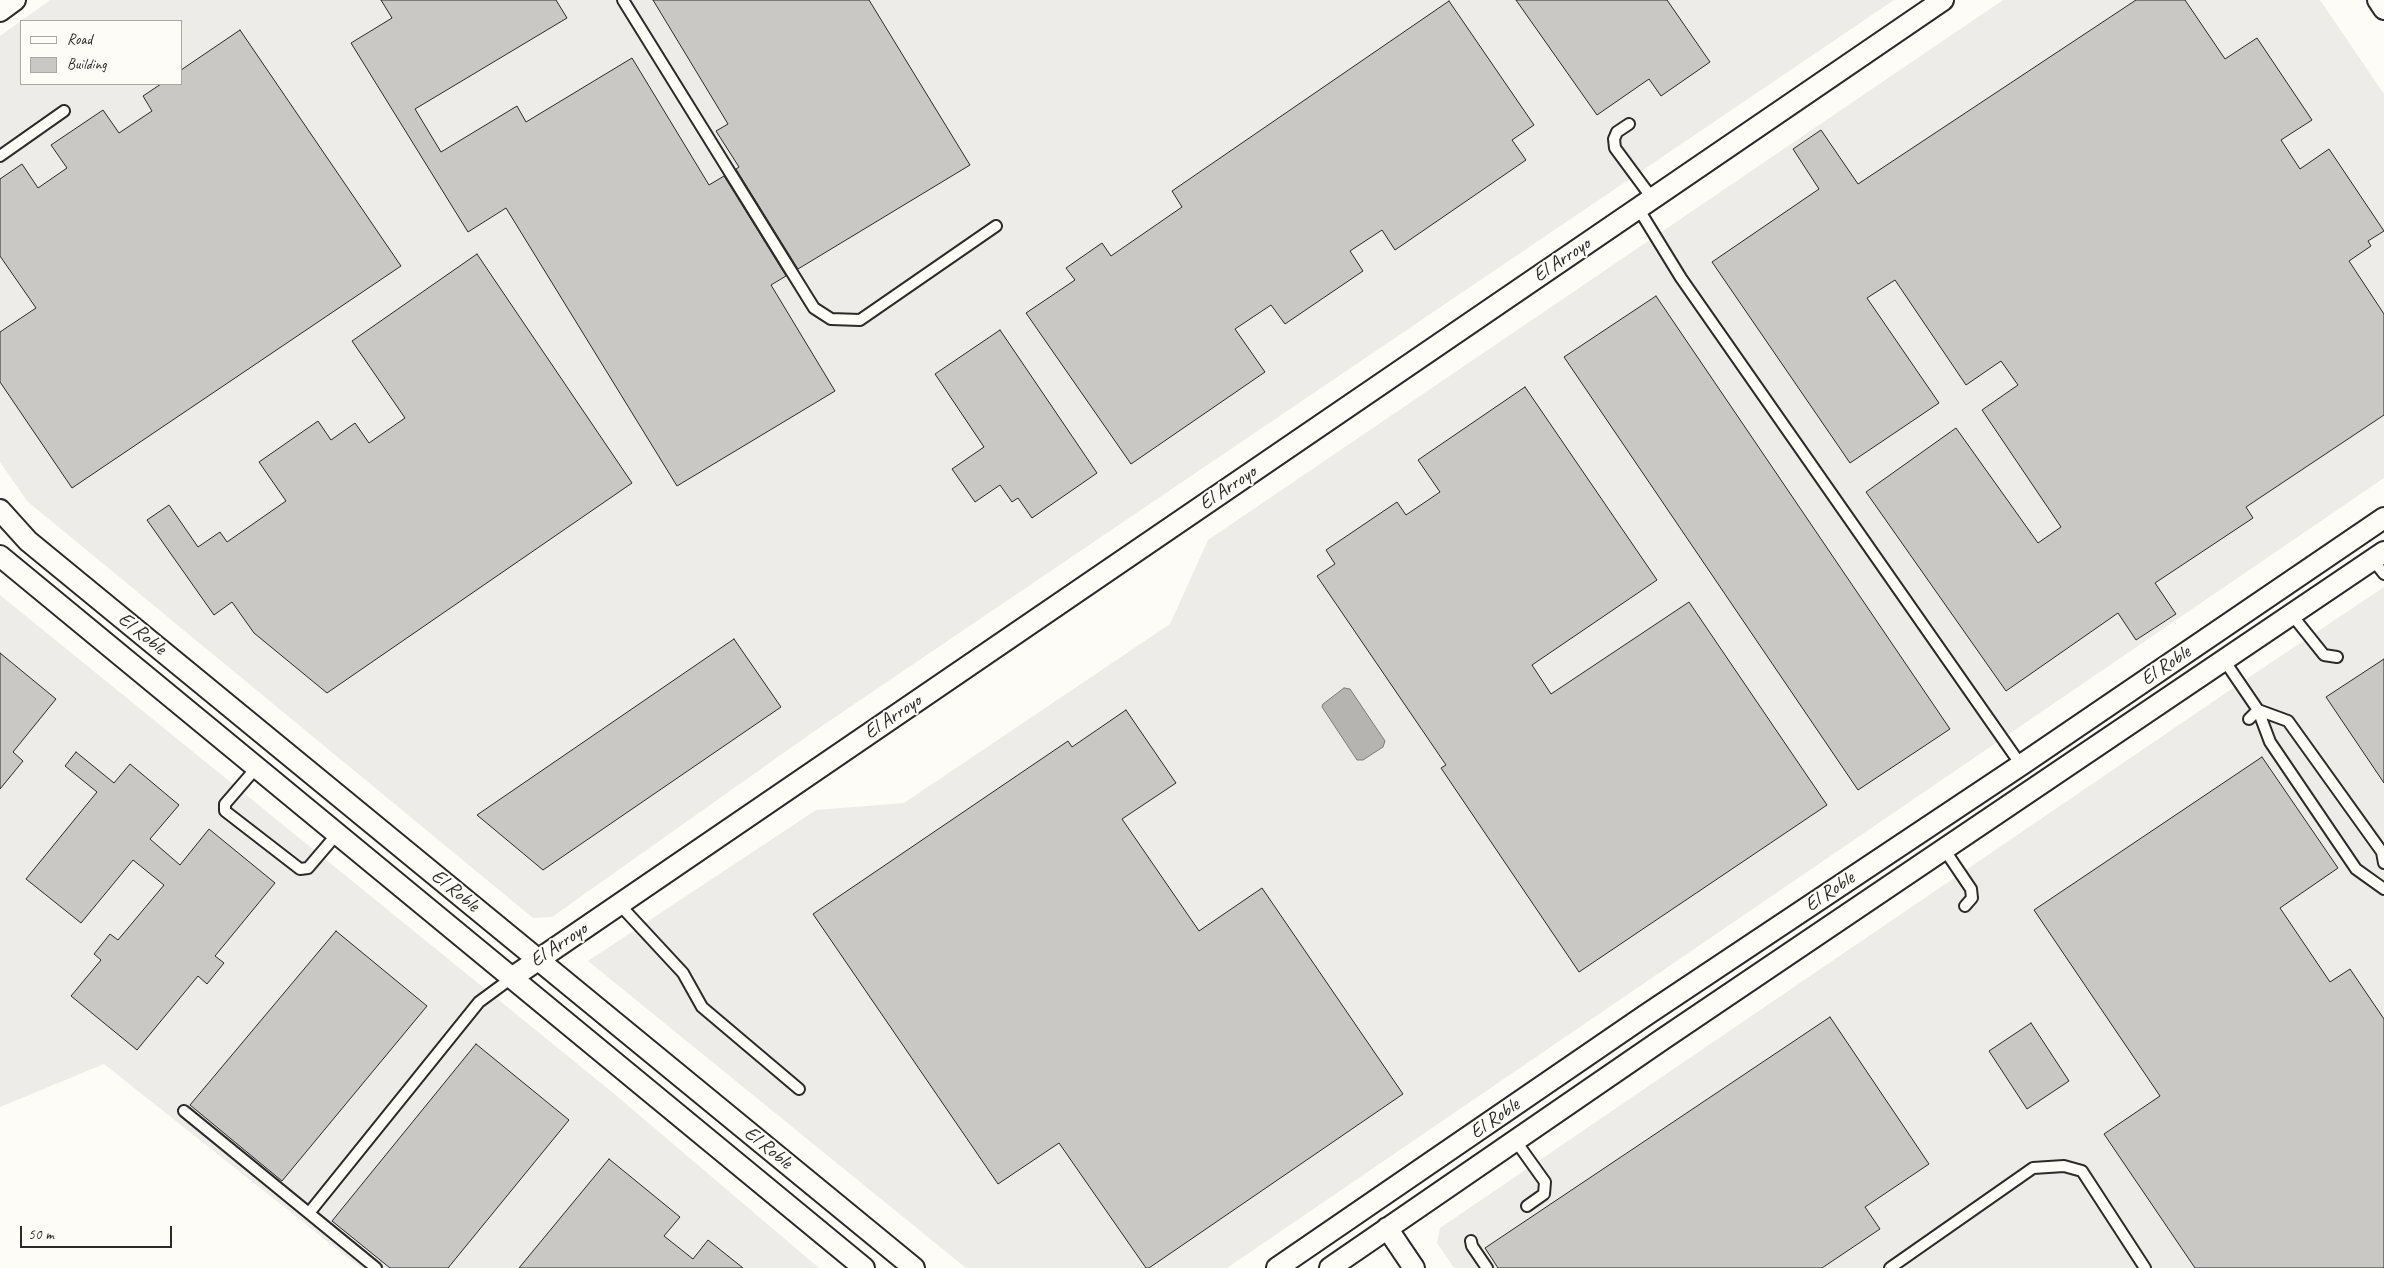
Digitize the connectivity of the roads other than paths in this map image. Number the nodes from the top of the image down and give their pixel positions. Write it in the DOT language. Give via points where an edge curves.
graph roads {
  1 [pos="15,0"];
  2 [pos="623,0"];
  3 [pos="1943,0"];
  4 [pos="2378,0"];
  5 [pos="2384,9"];
  6 [pos="0,11"];
  7 [pos="64,111"];
  8 [pos="1628,124"];
  9 [pos="0,156"];
  10 [pos="1645,203"];
  11 [pos="996,226"];
  12 [pos="0,510"];
  13 [pos="2384,518"];
  14 [pos="2,561"];
  15 [pos="2380,562"];
  16 [pos="2292,615"];
  17 [pos="2337,657"];
  18 [pos="2224,660"];
  19 [pos="2258,710"];
  20 [pos="2249,719"];
  21 [pos="2022,765"];
  22 [pos="258,767"];
  23 [pos="337,834"];
  24 [pos="1944,849"];
  25 [pos="2384,864"];
  26 [pos="2384,889"];
  27 [pos="619,904"];
  28 [pos="1965,906"];
  29 [pos="538,960"];
  30 [pos="513,977"];
  31 [pos="1646,1015"];
  32 [pos="1663,1039"];
  33 [pos="799,1089"];
  34 [pos="184,1111"];
  35 [pos="1515,1140"];
  36 [pos="1527,1206"];
  37 [pos="309,1213"];
  38 [pos="1387,1228"];
  39 [pos="1471,1241"];
  40 [pos="1341,1265"];
  41 [pos="376,1268"];
  42 [pos="864,1268"];
  43 [pos="914,1268"];
  44 [pos="1278,1268"];
  45 [pos="1414,1268"];
  46 [pos="1487,1268"];
  47 [pos="1890,1268"];
  48 [pos="2146,1268"];
  1 -- 6 [label="street"];
  2 -- 11 [label="lane" via="814,308 831,320 860,320"];
  3 -- 10 [label="street, El Arroyo"];
  4 -- 5 [label="street"];
  7 -- 9 [label="lane"];
  8 -- 10 [label="lane" via="1617,132 1615,148"];
  10 -- 21 [label="lane" via="1681,278"];
  10 -- 27 [label="street, El Arroyo"];
  12 -- 29 [label="street, El Roble" via="28,541"];
  13 -- 21 [label="street, El Roble"];
  14 -- 22 [label="street, El Roble"];
  15 -- 16 [label="street, El Roble"];
  16 -- 17 [label="lane" via="2324,655"];
  16 -- 18 [label="street, El Roble"];
  18 -- 19 [label="lane"];
  18 -- 24 [label="street, El Roble"];
  19 -- 20 [label="lane"];
  19 -- 25 [label="lane" via="2288,721 2382,852"];
  19 -- 26 [label="lane" via="2270,742 2356,869"];
  21 -- 31 [label="street, El Roble"];
  22 -- 23 [label="street, El Roble"];
  22 -- 23 [label="lane" via="225,804 225,811 300,869 308,868"];
  23 -- 30 [label="street, El Roble"];
  24 -- 28 [label="lane" via="1971,889 1972,898"];
  24 -- 32 [label="street, El Roble"];
  27 -- 29 [label="street, El Arroyo"];
  27 -- 33 [label="lane" via="683,973 702,1007"];
  29 -- 30 [label="street, El Arroyo"];
  29 -- 43 [label="street, El Roble"];
  30 -- 37 [label="lane" via="480,1002"];
  30 -- 42 [label="street, El Roble"];
  31 -- 32 [label="street"];
  31 -- 44 [label="street, El Roble"];
  32 -- 35 [label="street, El Roble"];
  34 -- 37 [label="lane"];
  35 -- 36 [label="lane" via="1545,1182 1544,1194"];
  35 -- 38 [label="street, El Roble"];
  37 -- 41 [label="lane"];
  38 -- 40 [label="street, El Roble"];
  38 -- 45 [label="street"];
  39 -- 46 [label="lane"];
  47 -- 48 [label="lane" via="2033,1168 2064,1166 2082,1171"];
}
